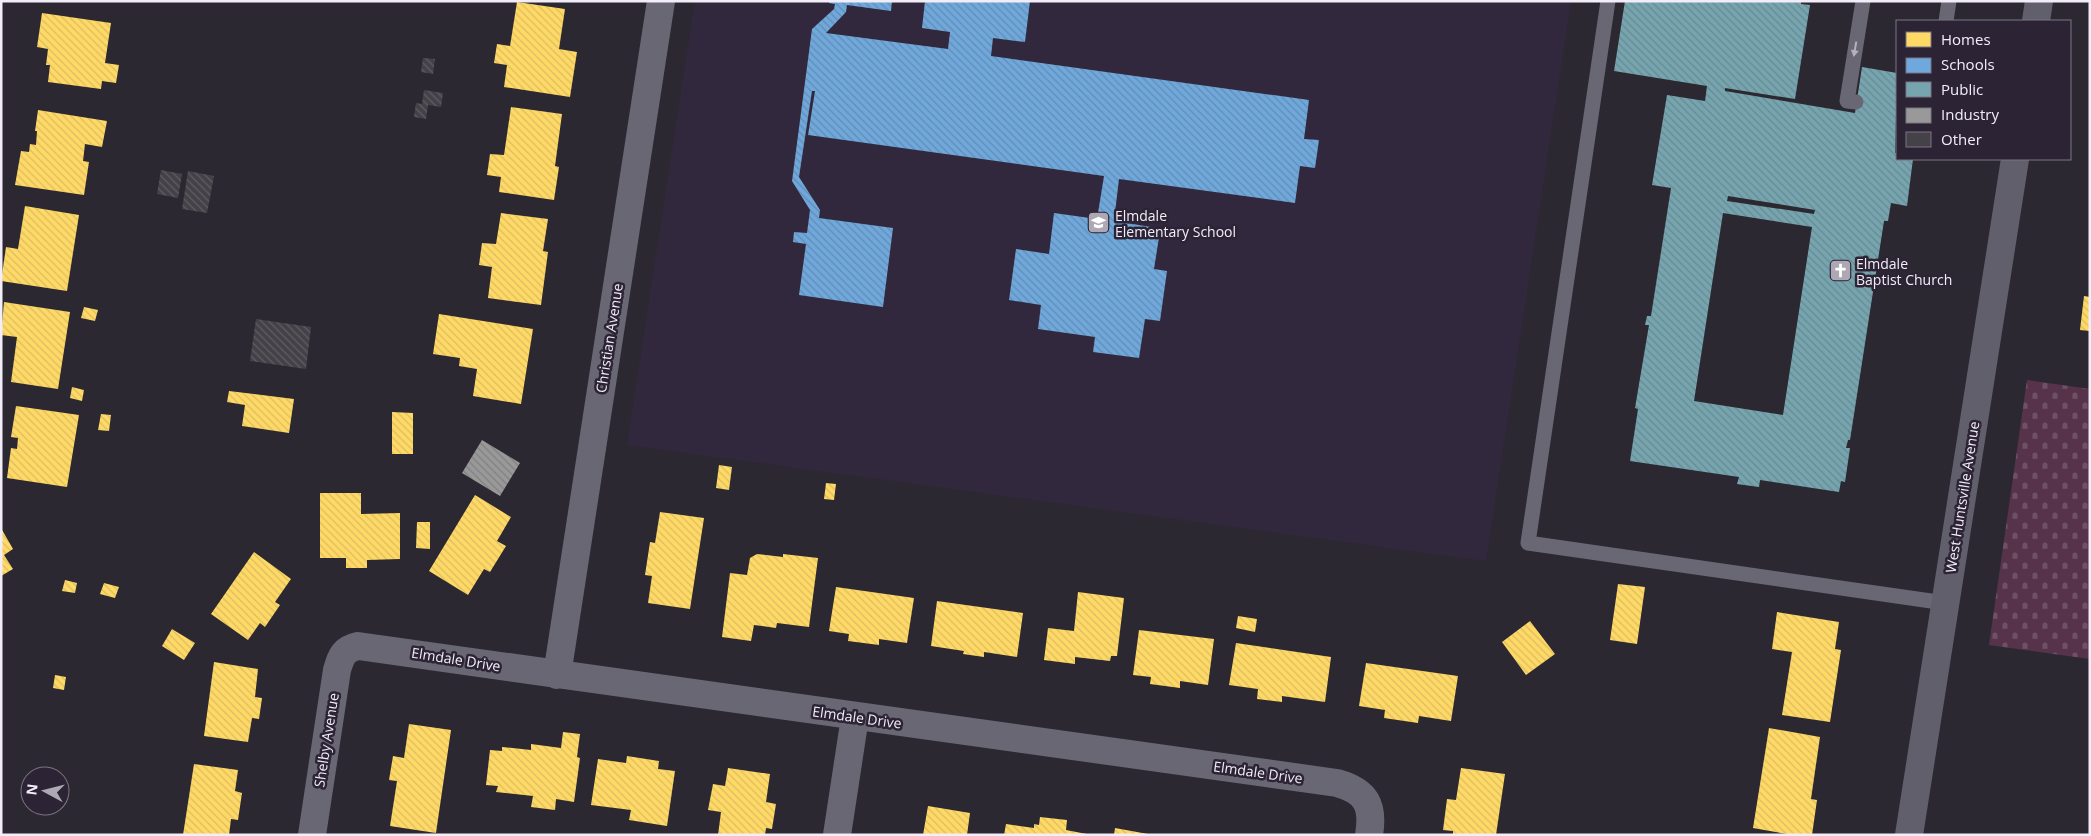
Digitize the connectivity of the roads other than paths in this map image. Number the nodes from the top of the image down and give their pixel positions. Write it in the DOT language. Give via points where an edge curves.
graph roads {
  1 [pos="661,1"];
  2 [pos="1608,1"];
  3 [pos="1864,1"];
  4 [pos="1949,1"];
  5 [pos="1946,20"];
  6 [pos="1851,102"];
  7 [pos="2015,160"];
  8 [pos="1945,603"];
  9 [pos="347,648"];
  10 [pos="557,675"];
  11 [pos="856,717"];
  12 [pos="312,835"];
  13 [pos="837,835"];
  14 [pos="1369,835"];
  15 [pos="1909,835"];
  1 -- 10 [label="street, Christian Avenue"];
  2 -- 8 [label="lane" via="1528,543"];
  3 -- 6 [label="lane, one-way"];
  4 -- 5 [label="lane"];
  7 -- 8 [label="main road, West Huntsville Avenue"];
  8 -- 15 [label="main road, West Huntsville Avenue"];
  9 -- 10 [label="street, Elmdale Drive" via="369,646"];
  9 -- 12 [label="street, Shelby Avenue" via="337,670"];
  10 -- 11 [label="street, Elmdale Drive"];
  11 -- 13 [label="street"];
  11 -- 14 [label="street, Elmdale Drive" via="1337,783 1353,788 1364,797 1370,810"];
}
